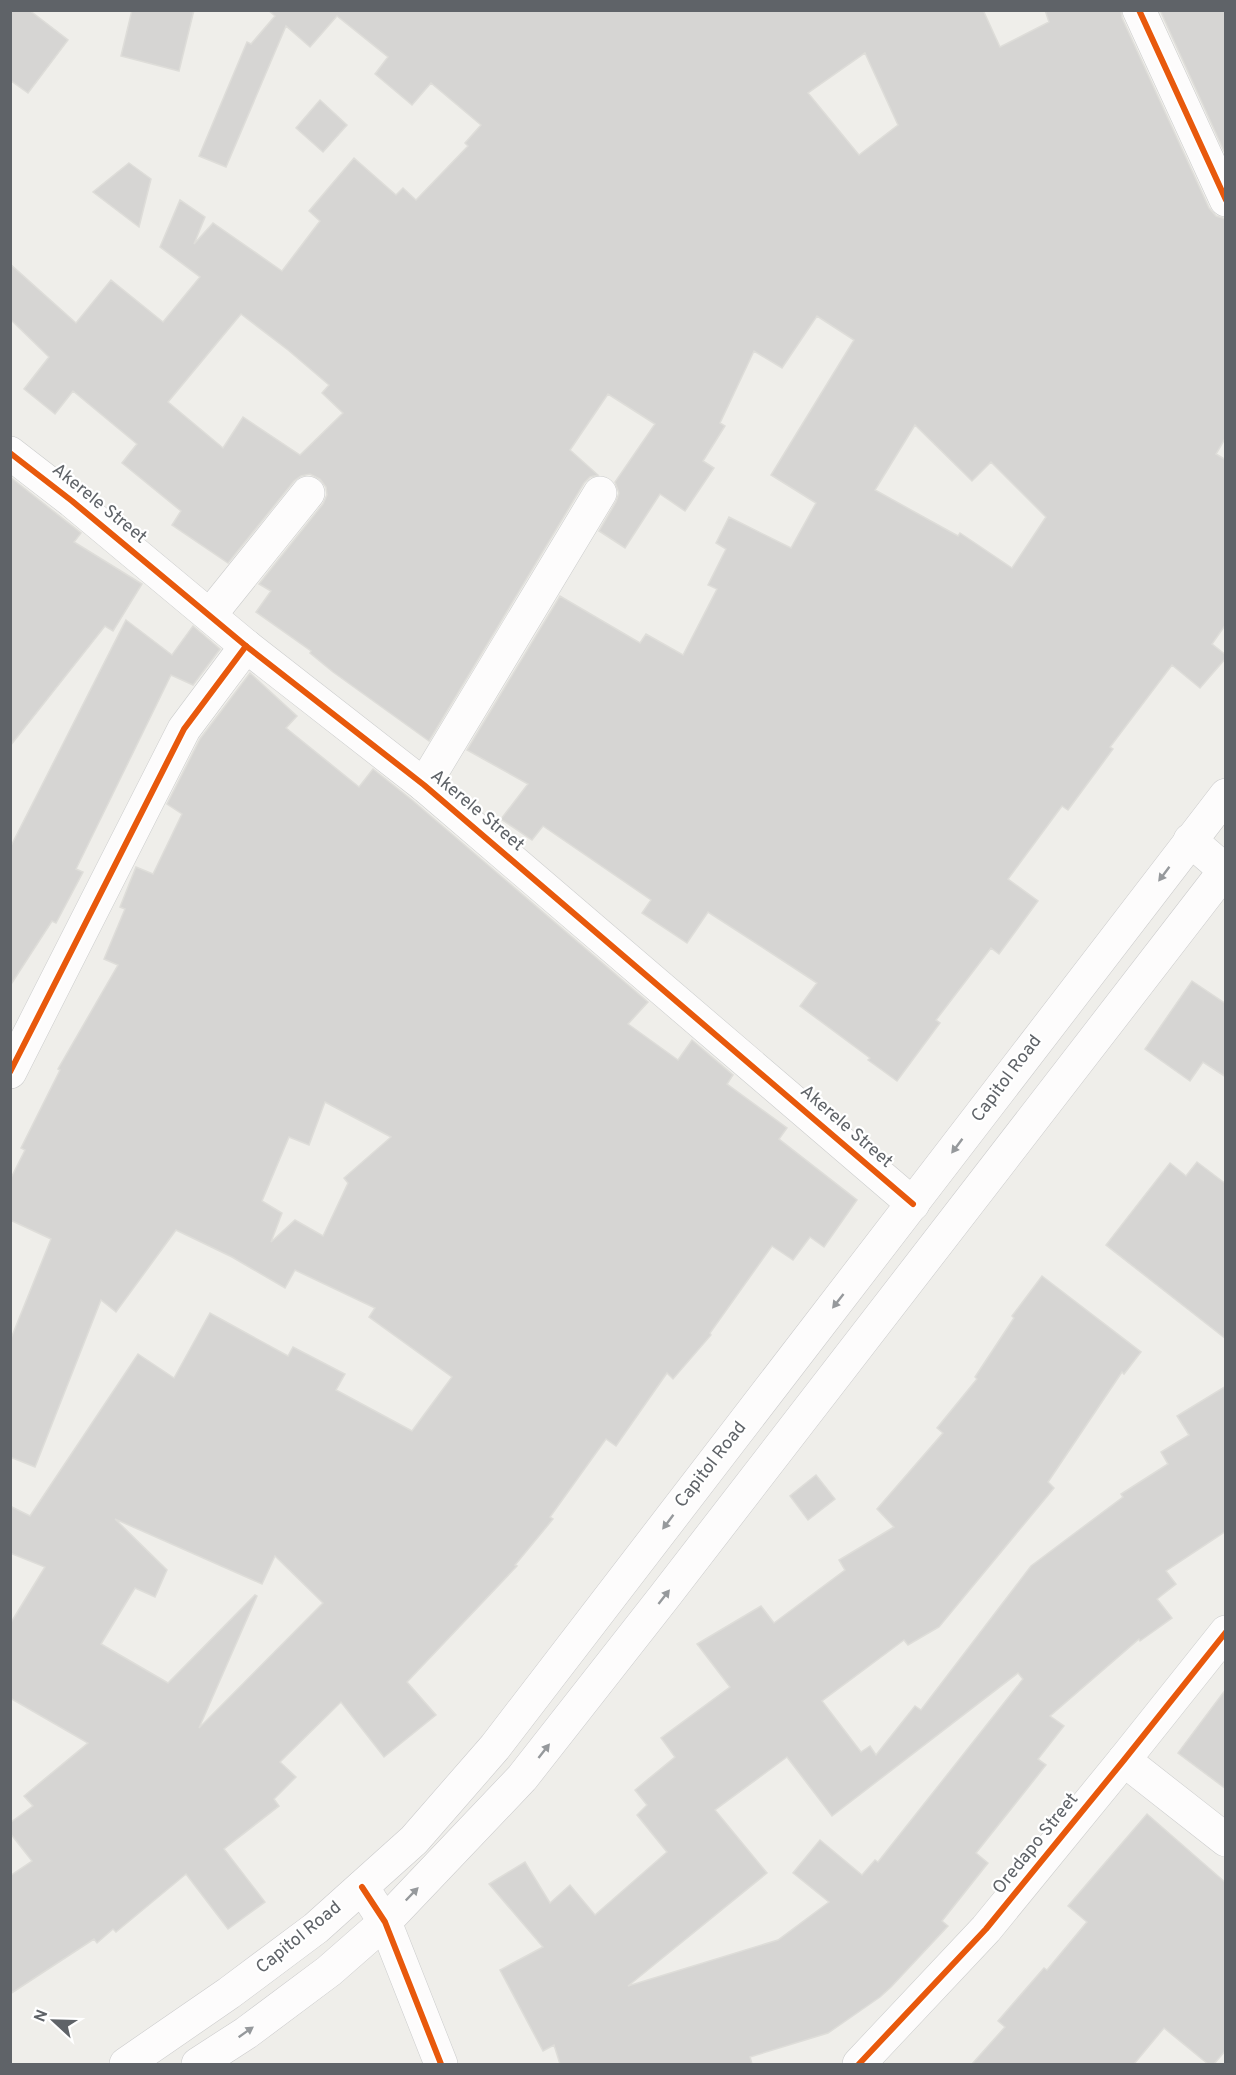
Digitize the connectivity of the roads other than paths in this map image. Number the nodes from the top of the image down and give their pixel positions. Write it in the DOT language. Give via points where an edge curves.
graph roads {
  1 [pos="1139,10"];
  2 [pos="1226,200"];
  3 [pos="10,453"];
  4 [pos="308,493"];
  5 [pos="600,493"];
  6 [pos="210,615"];
  7 [pos="246,646"];
  8 [pos="424,785"];
  9 [pos="1226,795"];
  10 [pos="1190,840"];
  11 [pos="1225,870"];
  12 [pos="10,1072"];
  13 [pos="913,1204"];
  14 [pos="1226,1632"];
  15 [pos="1124,1760"];
  16 [pos="1226,1840"];
  17 [pos="362,1887"];
  18 [pos="385,1922"];
  19 [pos="126,2064"];
  20 [pos="198,2064"];
  21 [pos="441,2064"];
  22 [pos="859,2064"];
  1 -- 2 [label="street"];
  3 -- 6 [label="street, Akerele Street"];
  4 -- 6 [label="street"];
  5 -- 8 [label="street"];
  6 -- 7 [label="street, Akerele Street"];
  7 -- 8 [label="street, Akerele Street"];
  7 -- 12 [label="street" via="184,729"];
  8 -- 13 [label="street, Akerele Street"];
  9 -- 10 [label="street, Capitol Road"];
  10 -- 11 [label="street"];
  10 -- 13 [label="street, Capitol Road, one-way"];
  18 -- 11 [label="street, one-way" via="522,1778"];
  13 -- 17 [label="street, Capitol Road, one-way" via="495,1747 414,1840"];
  14 -- 15 [label="street, Oredapo Street"];
  15 -- 16 [label="street"];
  15 -- 22 [label="street, Oredapo Street" via="986,1929"];
  17 -- 18 [label="street"];
  17 -- 19 [label="street, Capitol Road" via="316,1928"];
  20 -- 18 [label="street, one-way" via="329,1971"];
  18 -- 21 [label="street"];
}
